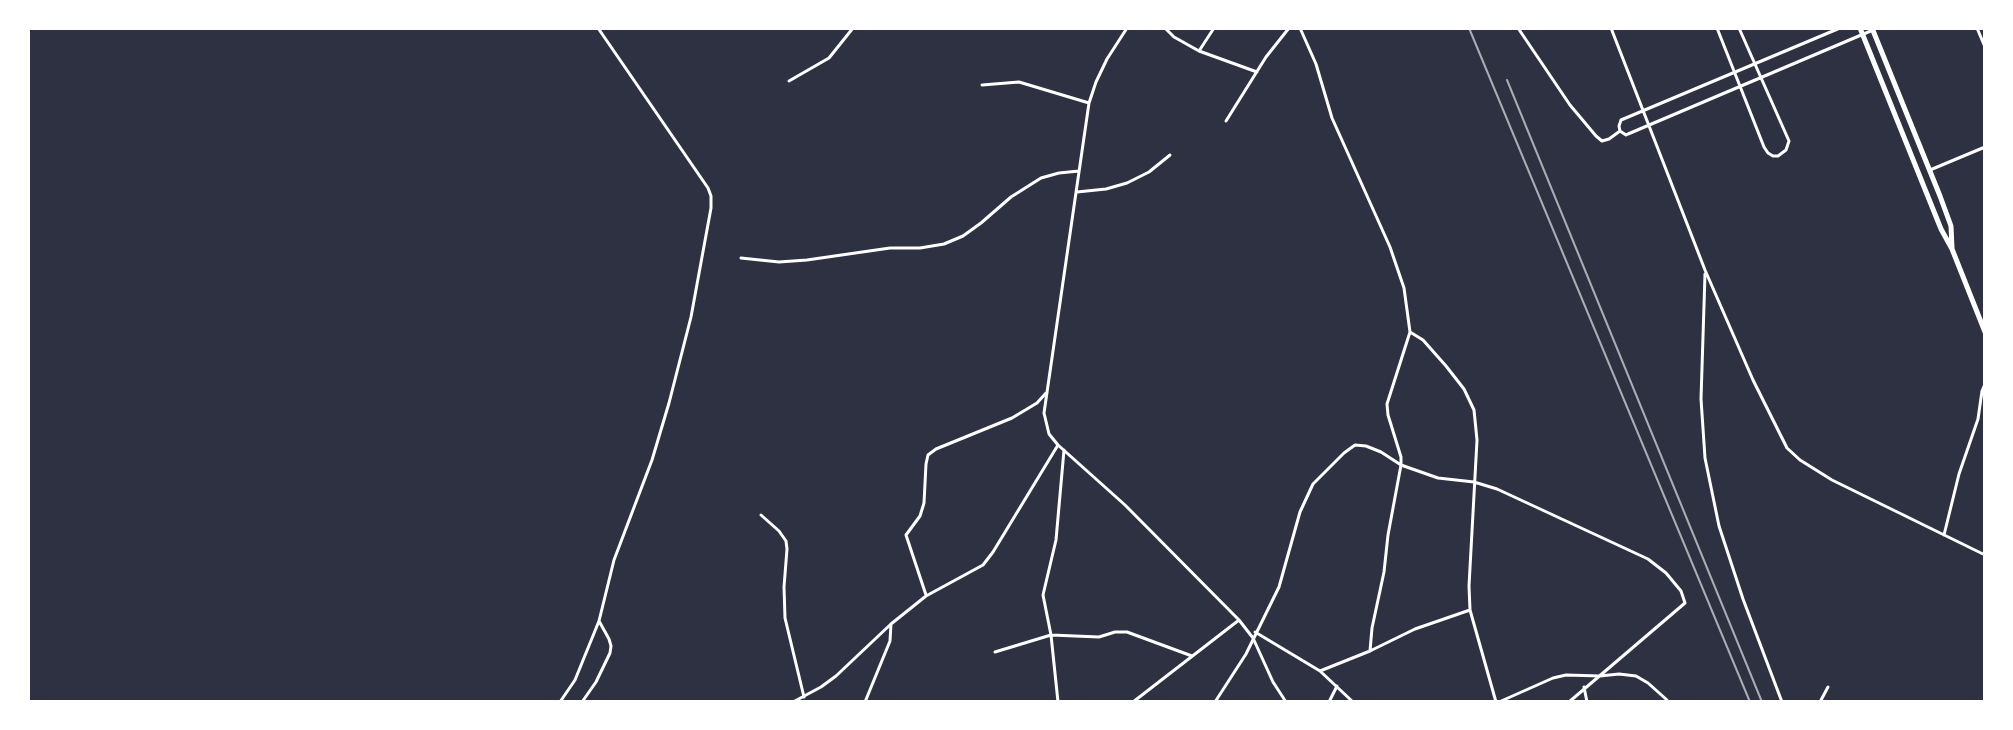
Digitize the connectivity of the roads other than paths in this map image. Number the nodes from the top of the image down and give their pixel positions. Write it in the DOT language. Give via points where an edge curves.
graph roads {
  1 [pos="598,28"];
  2 [pos="853,28"];
  3 [pos="1165,28"];
  4 [pos="1214,28"];
  5 [pos="1289,28"];
  6 [pos="1300,28"];
  7 [pos="1518,28"];
  8 [pos="1611,28"];
  9 [pos="1717,28"];
  10 [pos="1739,28"];
  11 [pos="1840,28"];
  12 [pos="1977,28"];
  13 [pos="1126,29"];
  14 [pos="1873,29"];
  15 [pos="1862,31"];
  16 [pos="1985,47"];
  17 [pos="1199,51"];
  18 [pos="1754,64"];
  19 [pos="1257,72"];
  20 [pos="1735,72"];
  21 [pos="1760,78"];
  22 [pos="789,81"];
  23 [pos="982,85"];
  24 [pos="1740,87"];
  25 [pos="1089,103"];
  26 [pos="1644,110"];
  27 [pos="1226,121"];
  28 [pos="1650,125"];
  29 [pos="1620,131"];
  30 [pos="1985,147"];
  31 [pos="1170,155"];
  32 [pos="1930,170"];
  33 [pos="1079,171"];
  34 [pos="1077,192"];
  35 [pos="1952,249"];
  36 [pos="741,258"];
  37 [pos="1705,270"];
  38 [pos="1410,332"];
  39 [pos="1985,332"];
  40 [pos="1985,384"];
  41 [pos="1046,393"];
  42 [pos="1058,445"];
  43 [pos="1064,450"];
  44 [pos="1401,465"];
  45 [pos="1474,482"];
  46 [pos="761,515"];
  47 [pos="1944,535"];
  48 [pos="1985,555"];
  49 [pos="926,596"];
  50 [pos="1470,610"];
  51 [pos="1239,620"];
  52 [pos="599,621"];
  53 [pos="891,624"];
  54 [pos="1255,632"];
  55 [pos="1051,635"];
  56 [pos="1253,638"];
  57 [pos="1370,651"];
  58 [pos="995,652"];
  59 [pos="1192,656"];
  60 [pos="1320,671"];
  61 [pos="1600,676"];
  62 [pos="1337,686"];
  63 [pos="1584,687"];
  64 [pos="1828,687"];
  65 [pos="804,697"];
  66 [pos="1667,700"];
  67 [pos="560,702"];
  68 [pos="582,702"];
  69 [pos="793,702"];
  70 [pos="865,702"];
  71 [pos="1058,702"];
  72 [pos="1133,702"];
  73 [pos="1215,702"];
  74 [pos="1286,702"];
  75 [pos="1329,702"];
  76 [pos="1353,702"];
  77 [pos="1498,702"];
  78 [pos="1569,702"];
  79 [pos="1587,702"];
  80 [pos="1782,702"];
  81 [pos="1820,702"];
  1 -- 52 [label="street" via="711,196 673,388 614,560"];
  2 -- 22 [label="street" via="829,58"];
  3 -- 17 [label="street"];
  4 -- 17 [label="street"];
  5 -- 19 [label="street"];
  6 -- 38 [label="street" via="1332,118 1390,247 1404,288"];
  7 -- 29 [label="street" via="1596,136 1602,141"];
  8 -- 26 [label="street"];
  9 -- 20 [label="street"];
  10 -- 18 [label="street"];
  11 -- 18 [label="street"];
  12 -- 16 [label="street"];
  13 -- 25 [label="street"];
  14 -- 15 [label="street"];
  14 -- 32 [label="highway"];
  15 -- 21 [label="street"];
  15 -- 35 [label="highway"];
  17 -- 19 [label="street"];
  18 -- 20 [label="street"];
  18 -- 21 [label="street"];
  19 -- 27 [label="street"];
  20 -- 24 [label="street"];
  20 -- 26 [label="street"];
  21 -- 24 [label="street"];
  21 -- 24 [label="street" via="1789,141 1778,156 1764,147"];
  23 -- 25 [label="street" via="1019,82"];
  24 -- 28 [label="street"];
  25 -- 33 [label="street"];
  26 -- 28 [label="street"];
  26 -- 29 [label="street" via="1621,120"];
  28 -- 29 [label="street" via="1626,135"];
  28 -- 37 [label="street"];
  30 -- 32 [label="street"];
  31 -- 34 [label="street" via="1127,183"];
  32 -- 35 [label="highway" via="1951,226"];
  33 -- 34 [label="street"];
  33 -- 36 [label="street" via="1041,178 963,236 944,244 779,262"];
  34 -- 41 [label="street"];
  35 -- 39 [label="highway"];
  37 -- 47 [label="street" via="1787,448 1832,480"];
  37 -- 80 [label="street" via="1705,458 1719,526"];
  38 -- 44 [label="street" via="1387,404"];
  38 -- 45 [label="street" via="1446,366 1474,410"];
  40 -- 47 [label="street"];
  41 -- 42 [label="street" via="1044,413"];
  41 -- 49 [label="street" via="1012,418 928,455 924,503 906,535"];
  42 -- 43 [label="street"];
  42 -- 49 [label="street" via="983,565"];
  43 -- 51 [label="street"];
  43 -- 55 [label="street" via="1056,540 1043,595"];
  44 -- 45 [label="street" via="1438,478"];
  44 -- 54 [label="street" via="1355,445 1313,484 1279,587"];
  44 -- 57 [label="street"];
  45 -- 50 [label="street"];
  45 -- 61 [label="street" via="1648,559 1681,591 1685,603"];
  46 -- 65 [label="street" via="786,541 785,618"];
  47 -- 48 [label="street"];
  49 -- 53 [label="street"];
  50 -- 57 [label="street"];
  50 -- 77 [label="street"];
  51 -- 56 [label="street"];
  51 -- 59 [label="street"];
  52 -- 67 [label="street"];
  52 -- 68 [label="street" via="610,653"];
  53 -- 65 [label="street" via="836,676"];
  53 -- 70 [label="street" via="890,641"];
  54 -- 56 [label="street"];
  54 -- 60 [label="street"];
  55 -- 58 [label="street"];
  55 -- 59 [label="street" via="1127,632"];
  55 -- 71 [label="street"];
  56 -- 73 [label="street"];
  56 -- 74 [label="street"];
  57 -- 60 [label="street"];
  59 -- 72 [label="street"];
  60 -- 62 [label="street"];
  61 -- 63 [label="street"];
  61 -- 66 [label="street" via="1636,676"];
  61 -- 77 [label="street" via="1553,678"];
  62 -- 75 [label="street"];
  62 -- 76 [label="street"];
  63 -- 78 [label="street"];
  63 -- 79 [label="street"];
  64 -- 81 [label="street"];
  65 -- 69 [label="street"];
}
